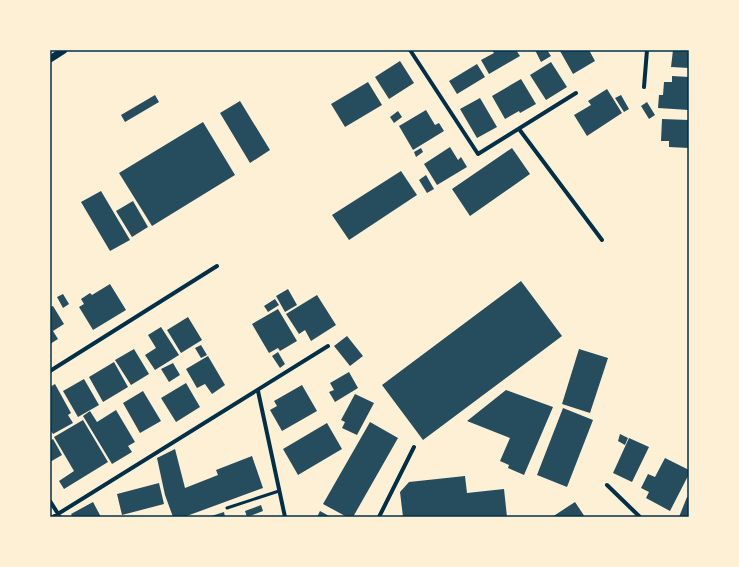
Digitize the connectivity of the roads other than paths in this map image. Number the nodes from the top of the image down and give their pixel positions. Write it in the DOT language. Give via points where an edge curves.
graph roads {
  1 [pos="64,50"];
  2 [pos="410,50"];
  3 [pos="647,50"];
  4 [pos="50,59"];
  5 [pos="644,87"];
  6 [pos="576,93"];
  7 [pos="519,129"];
  8 [pos="602,240"];
  9 [pos="217,266"];
  10 [pos="328,346"];
  11 [pos="50,371"];
  12 [pos="258,391"];
  13 [pos="414,447"];
  14 [pos="607,485"];
  15 [pos="279,491"];
  16 [pos="50,501"];
  17 [pos="227,508"];
  18 [pos="59,515"];
  19 [pos="53,517"];
  20 [pos="285,517"];
  21 [pos="379,517"];
  22 [pos="640,517"];
  1 -- 4 [label="street"];
  2 -- 7 [label="street" via="478,154"];
  3 -- 5 [label="street"];
  6 -- 7 [label="street"];
  7 -- 8 [label="street"];
  9 -- 11 [label="street"];
  10 -- 12 [label="street"];
  12 -- 15 [label="street"];
  12 -- 18 [label="street"];
  13 -- 21 [label="street"];
  14 -- 22 [label="street"];
  15 -- 17 [label="lane"];
  15 -- 20 [label="street"];
  16 -- 18 [label="street"];
  18 -- 19 [label="street"];
}
